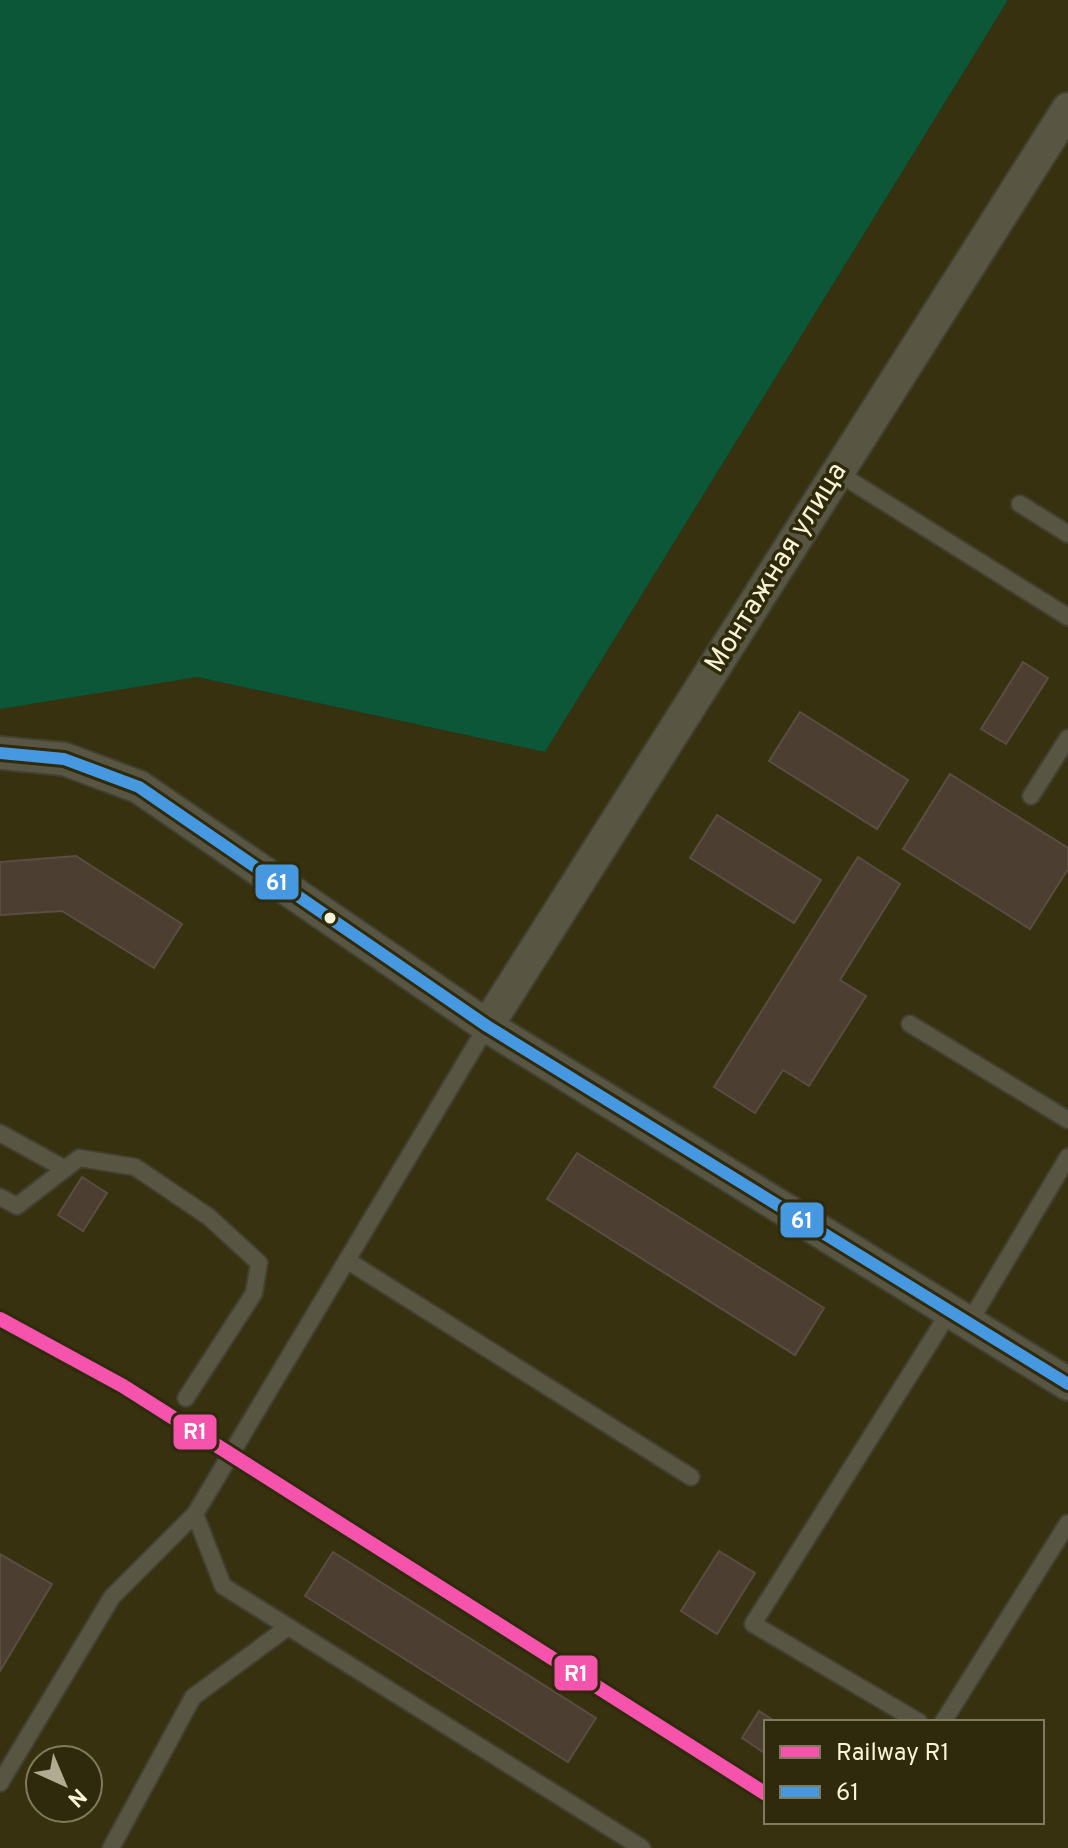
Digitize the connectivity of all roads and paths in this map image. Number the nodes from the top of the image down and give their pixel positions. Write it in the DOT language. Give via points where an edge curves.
graph roads {
  1 [pos="1068,109"];
  2 [pos="838,473"];
  3 [pos="1020,504"];
  4 [pos="1068,534"];
  5 [pos="1068,617"];
  6 [pos="1068,738"];
  7 [pos="0,753"];
  8 [pos="1031,796"];
  9 [pos="910,1024"];
  10 [pos="487,1026"];
  11 [pos="1068,1120"];
  12 [pos="0,1133"];
  13 [pos="1068,1157"];
  14 [pos="65,1169"];
  15 [pos="0,1197"];
  16 [pos="348,1261"];
  17 [pos="960,1317"];
  18 [pos="1068,1384"];
  19 [pos="186,1398"];
  20 [pos="691,1477"];
  21 [pos="195,1514"];
  22 [pos="1068,1523"];
  23 [pos="288,1627"];
  24 [pos="916,1720"];
  25 [pos="944,1720"];
  26 [pos="0,1783"];
  27 [pos="111,1848"];
  28 [pos="642,1848"];
  1 -- 2 [label="street, Монтажная улица"];
  2 -- 5 [label="lane"];
  2 -- 10 [label="street, Монтажная улица"];
  3 -- 4 [label="lane"];
  6 -- 8 [label="lane"];
  7 -- 10 [label="street" via="64,759 139,787"];
  9 -- 11 [label="lane"];
  10 -- 16 [label="lane"];
  10 -- 17 [label="street"];
  12 -- 14 [label="lane"];
  13 -- 17 [label="lane"];
  14 -- 15 [label="lane" via="17,1206"];
  14 -- 19 [label="lane" via="79,1158 135,1167 209,1217 259,1263 254,1293"];
  16 -- 20 [label="lane"];
  16 -- 21 [label="lane"];
  17 -- 18 [label="street"];
  17 -- 24 [label="lane" via="753,1624"];
  21 -- 23 [label="lane" via="223,1586"];
  21 -- 26 [label="lane" via="112,1597"];
  22 -- 25 [label="lane"];
  23 -- 27 [label="lane" via="193,1697"];
  23 -- 28 [label="lane"];
}
